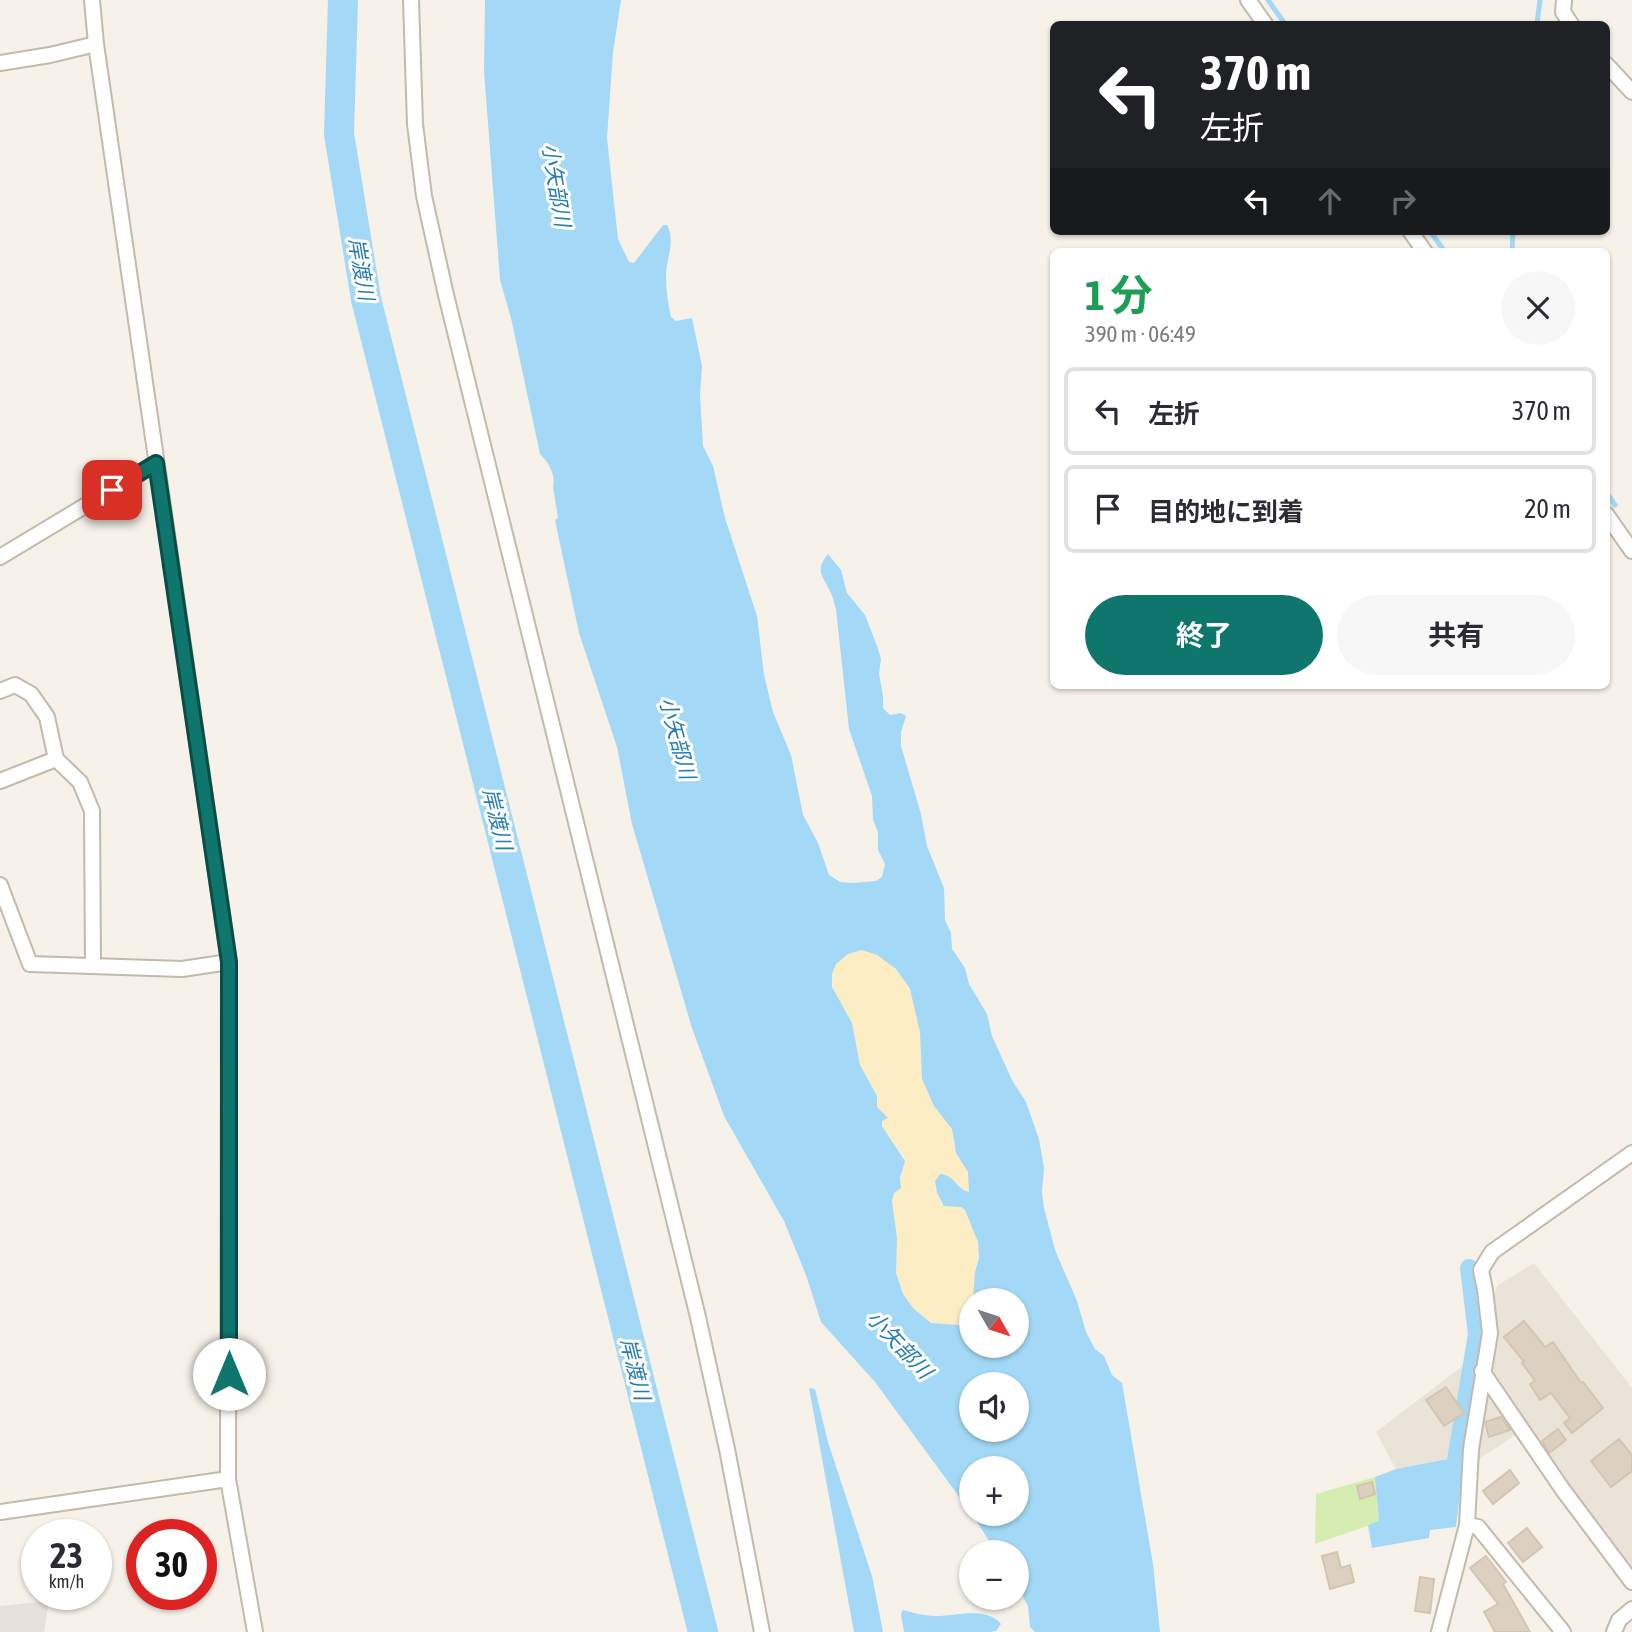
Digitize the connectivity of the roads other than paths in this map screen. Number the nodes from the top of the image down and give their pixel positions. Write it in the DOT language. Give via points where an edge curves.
graph roads {
  1 [pos="92,0"];
  2 [pos="411,0"];
  3 [pos="1564,0"];
  4 [pos="1252,2"];
  5 [pos="1263,21"];
  6 [pos="1569,21"];
  7 [pos="96,44"];
  8 [pos="0,63"];
  9 [pos="1610,68"];
  10 [pos="1632,92"];
  11 [pos="156,463"];
  12 [pos="1610,520"];
  13 [pos="1632,551"];
  14 [pos="0,557"];
  15 [pos="0,691"];
  16 [pos="56,759"];
  17 [pos="0,781"];
  18 [pos="0,885"];
  19 [pos="229,962"];
  20 [pos="93,966"];
  21 [pos="1632,1153"];
  22 [pos="1482,1371"];
  23 [pos="228,1479"];
  24 [pos="0,1512"];
  25 [pos="1467,1525"];
  26 [pos="1632,1582"];
  27 [pos="1632,1609"];
  28 [pos="255,1632"];
  29 [pos="762,1632"];
  30 [pos="1439,1632"];
  31 [pos="1563,1632"];
  32 [pos="1614,1632"];
  1 -- 7 [label="street"];
  2 -- 29 [label="street" via="415,124 427,208 698,1317"];
  3 -- 6 [label="street" via="1563,12"];
  4 -- 5 [label="street"];
  7 -- 8 [label="street"];
  7 -- 11 [label="street"];
  9 -- 10 [label="street"];
  11 -- 14 [label="street"];
  11 -- 19 [label="street"];
  12 -- 13 [label="street"];
  15 -- 16 [label="street" via="15,685 31,694 47,717"];
  16 -- 17 [label="street"];
  16 -- 20 [label="street" via="80,782 92,811"];
  18 -- 20 [label="street" via="30,964"];
  19 -- 20 [label="street" via="183,969"];
  19 -- 23 [label="street"];
  21 -- 22 [label="street" via="1492,1252 1480,1270 1490,1333"];
  22 -- 25 [label="street"];
  22 -- 26 [label="street"];
  23 -- 24 [label="street"];
  23 -- 28 [label="street"];
  25 -- 30 [label="street"];
  25 -- 31 [label="street" via="1478,1527"];
  27 -- 32 [label="street"];
}
